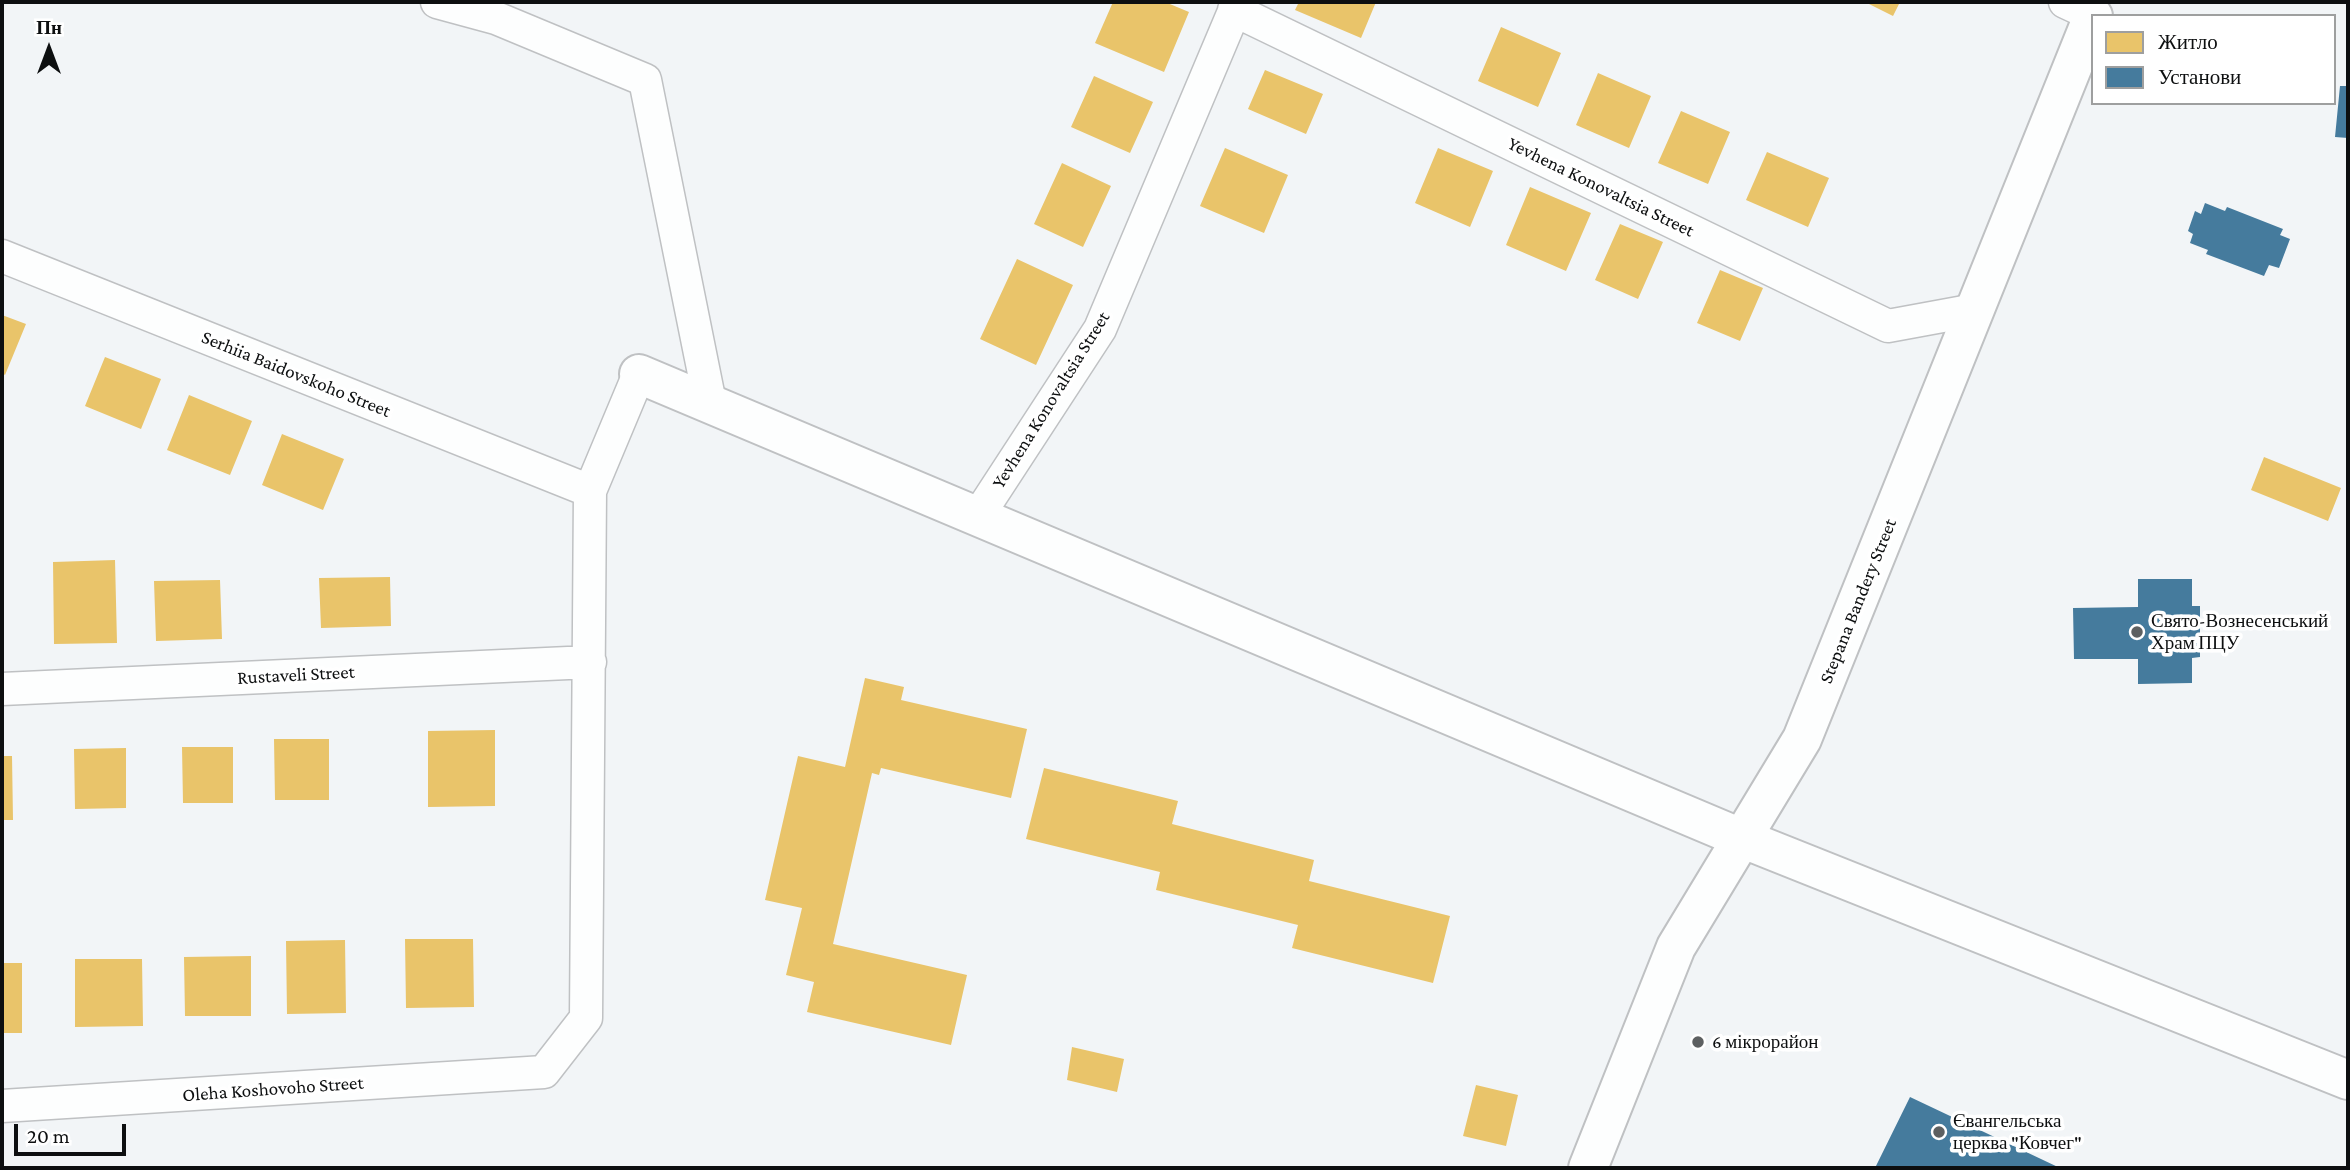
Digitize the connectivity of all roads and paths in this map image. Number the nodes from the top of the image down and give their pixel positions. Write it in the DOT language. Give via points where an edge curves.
graph roads {
  1 [pos="437,2"];
  2 [pos="2065,2"];
  3 [pos="1236,6"];
  4 [pos="2091,15"];
  5 [pos="2091,21"];
  6 [pos="2,256"];
  7 [pos="1975,310"];
  8 [pos="639,374"];
  9 [pos="710,402"];
  10 [pos="590,491"];
  11 [pos="978,516"];
  12 [pos="590,662"];
  13 [pos="2,689"];
  14 [pos="1741,838"];
  15 [pos="2348,1080"];
  16 [pos="2,1106"];
  17 [pos="1588,1168"];
  1 -- 9 [label="street" via="496,18 645,80"];
  2 -- 4 [label="street"];
  3 -- 7 [label="street, Yevhena Konovaltsia Street" via="1888,326"];
  3 -- 11 [label="street, Yevhena Konovaltsia Street" via="1100,329"];
  5 -- 7 [label="street, Stepana Bandery Street"];
  6 -- 10 [label="street, Serhiia Baidovskoho Street"];
  7 -- 14 [label="street, Stepana Bandery Street" via="1802,739"];
  8 -- 9 [label="street"];
  8 -- 10 [label="street"];
  9 -- 11 [label="street"];
  10 -- 12 [label="street"];
  11 -- 14 [label="street"];
  12 -- 13 [label="street, Rustaveli Street"];
  12 -- 16 [label="street, Oleha Koshovoho Street" via="586,1018 544,1072"];
  14 -- 15 [label="street"];
  14 -- 17 [label="street, Stepana Bandery Street" via="1675,947"];
}
